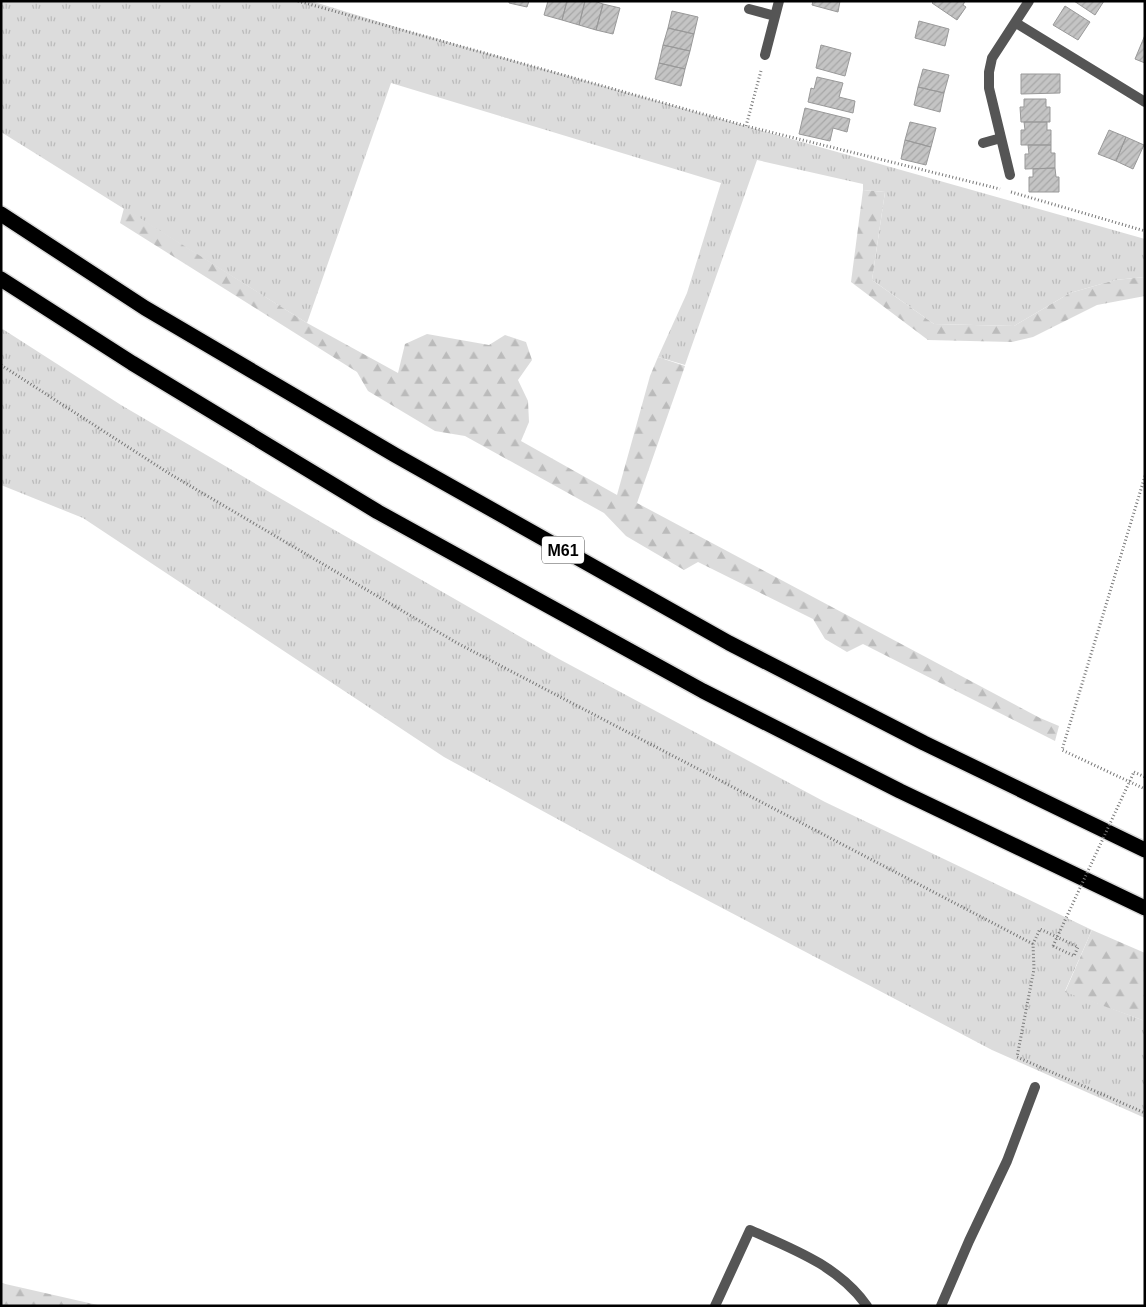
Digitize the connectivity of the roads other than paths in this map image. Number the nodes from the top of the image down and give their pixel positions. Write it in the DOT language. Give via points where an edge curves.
graph roads {
  1 [pos="778,1"];
  2 [pos="1029,1"];
  3 [pos="749,9"];
  4 [pos="775,16"];
  5 [pos="1016,23"];
  6 [pos="765,56"];
  7 [pos="1145,102"];
  8 [pos="1001,138"];
  9 [pos="983,143"];
  10 [pos="1010,174"];
  11 [pos="1,214"];
  12 [pos="1,279"];
  13 [pos="1145,850"];
  14 [pos="1145,908"];
  15 [pos="1035,1087"];
  16 [pos="715,1306"];
  17 [pos="867,1306"];
  18 [pos="941,1306"];
  1 -- 4 [label="street"];
  2 -- 5 [label="street"];
  3 -- 4 [label="street"];
  4 -- 6 [label="street"];
  5 -- 7 [label="street"];
  5 -- 8 [label="street" via="992,58 988,72"];
  8 -- 9 [label="street"];
  8 -- 10 [label="street"];
  11 -- 13 [label="highway, M61" via="161,318 395,455 729,643 924,743"];
  12 -- 14 [label="highway" via="132,363 378,512 703,691 900,791"];
  15 -- 18 [label="street" via="1008,1161"];
  16 -- 17 [label="street" via="750,1230 827,1267 847,1282"];
}
